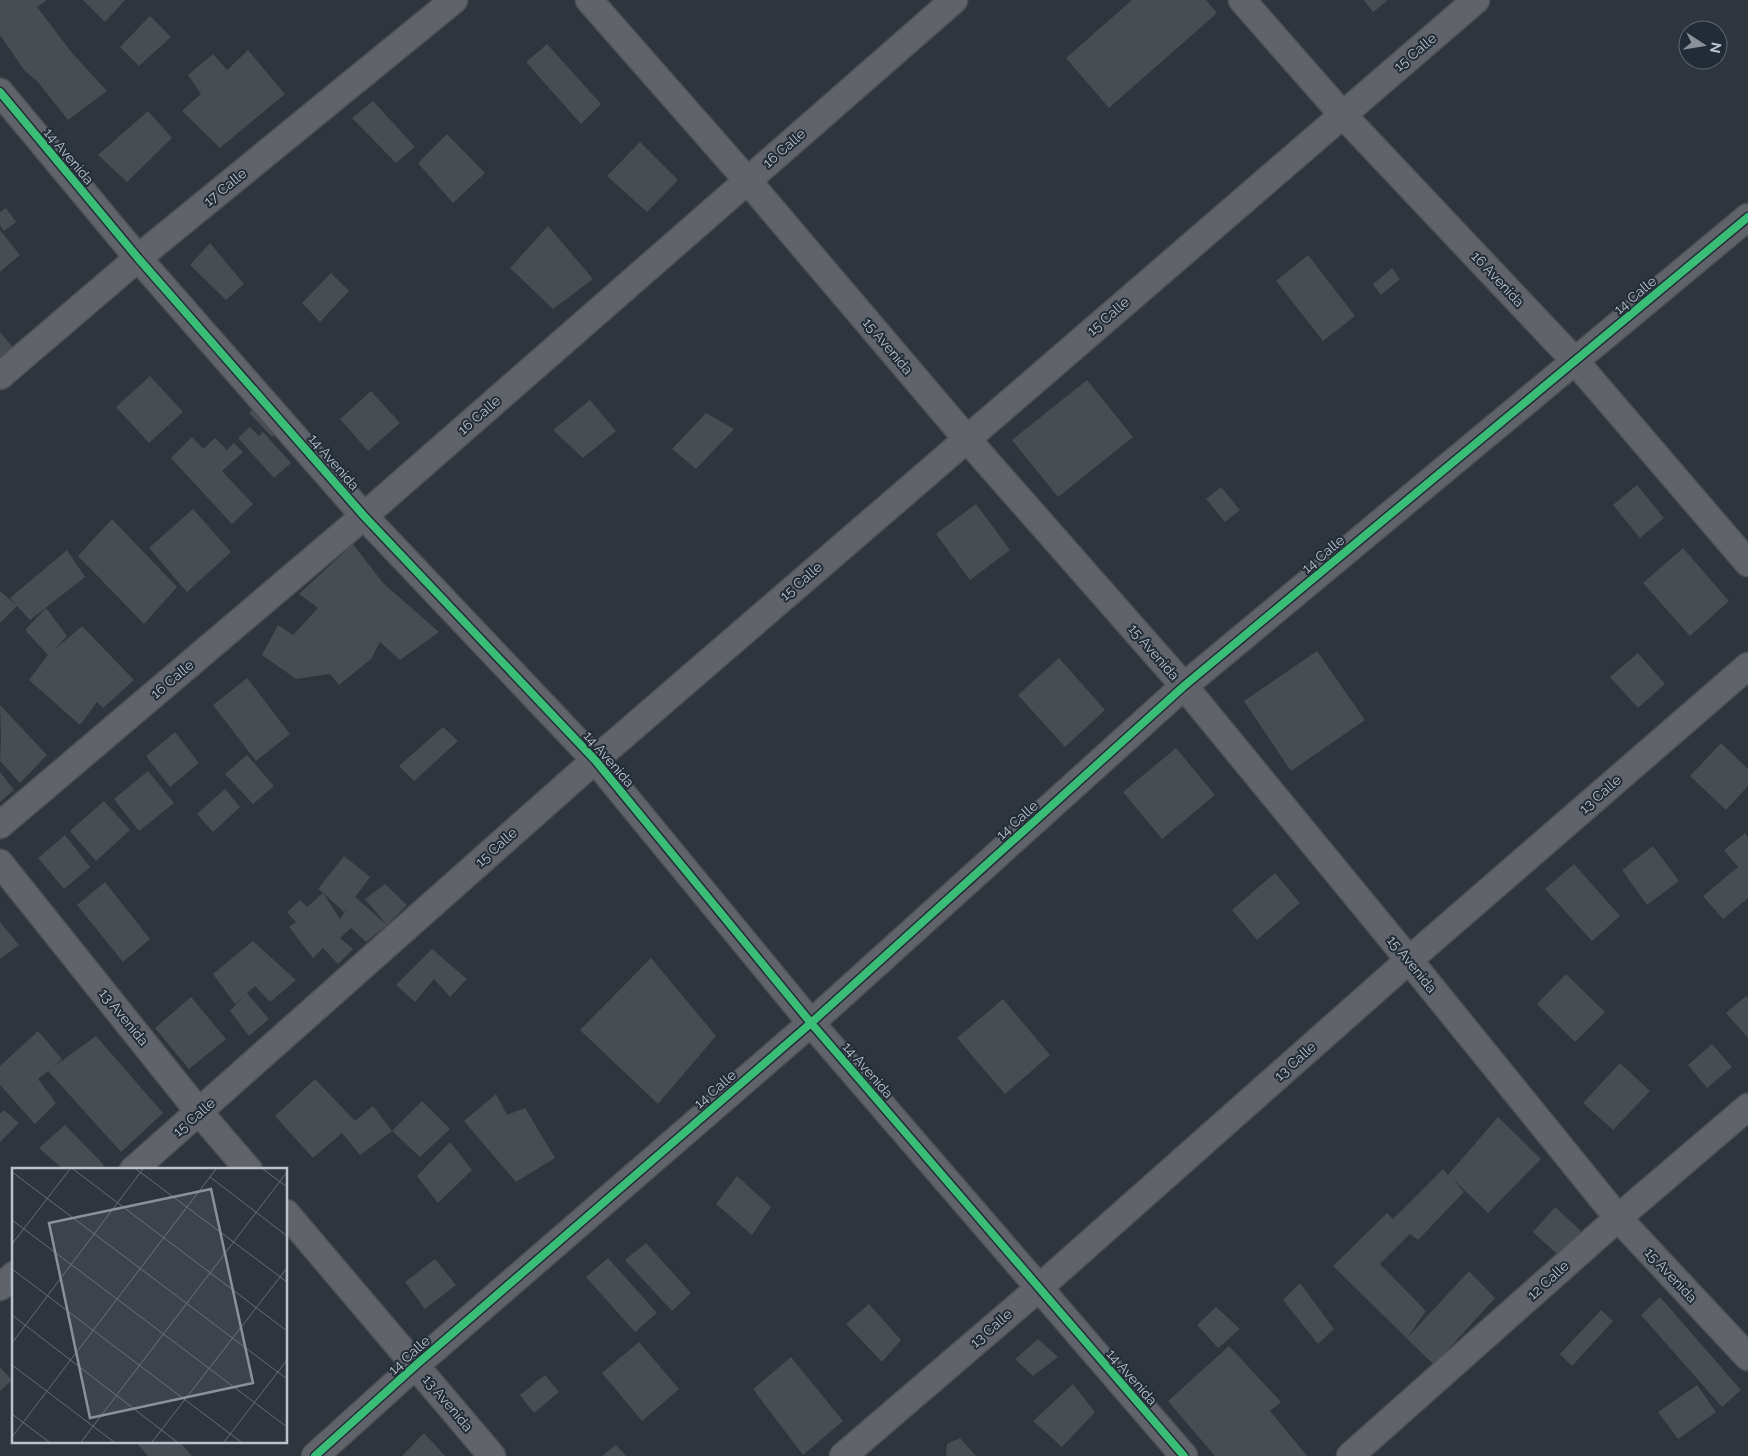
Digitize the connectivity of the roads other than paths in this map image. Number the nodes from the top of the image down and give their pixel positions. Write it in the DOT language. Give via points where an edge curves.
graph roads {
  1 [pos="454,0"];
  2 [pos="590,0"];
  3 [pos="954,0"];
  4 [pos="1242,0"];
  5 [pos="1476,0"];
  6 [pos="0,92"];
  7 [pos="1342,114"];
  8 [pos="747,180"];
  9 [pos="1748,217"];
  10 [pos="138,258"];
  11 [pos="1575,360"];
  12 [pos="0,376"];
  13 [pos="966,438"];
  14 [pos="364,516"];
  15 [pos="1748,563"];
  16 [pos="1748,666"];
  17 [pos="1184,686"];
  18 [pos="595,760"];
  19 [pos="0,826"];
  20 [pos="0,863"];
  21 [pos="1409,960"];
  22 [pos="811,1023"];
  23 [pos="1748,1106"];
  24 [pos="200,1112"];
  25 [pos="135,1168"];
  26 [pos="247,1168"];
  27 [pos="288,1216"];
  28 [pos="1618,1218"];
  29 [pos="12,1277"];
  30 [pos="0,1287"];
  31 [pos="1039,1288"];
  32 [pos="1748,1357"];
  33 [pos="416,1365"];
  34 [pos="316,1456"];
  35 [pos="492,1456"];
  36 [pos="843,1456"];
  37 [pos="1184,1456"];
  38 [pos="1350,1456"];
  1 -- 10 [label="street, 17 Calle"];
  2 -- 8 [label="street, 15 Avenida"];
  3 -- 8 [label="street, 16 Calle"];
  4 -- 7 [label="street, 16 Avenida"];
  5 -- 7 [label="street, 15 Calle"];
  6 -- 10 [label="street, 14 Avenida"];
  7 -- 11 [label="street, 16 Avenida"];
  7 -- 13 [label="street, 15 Calle"];
  8 -- 13 [label="street, 15 Avenida"];
  8 -- 14 [label="street, 16 Calle"];
  9 -- 11 [label="street, 14 Calle"];
  10 -- 12 [label="street, 17 Calle"];
  10 -- 14 [label="street, 14 Avenida"];
  11 -- 15 [label="street, 16 Avenida"];
  11 -- 17 [label="street, 14 Calle"];
  13 -- 17 [label="street, 15 Avenida"];
  13 -- 18 [label="street, 15 Calle"];
  14 -- 18 [label="street, 14 Avenida"];
  14 -- 19 [label="street, 16 Calle"];
  16 -- 21 [label="street, 13 Calle"];
  17 -- 21 [label="street, 15 Avenida"];
  17 -- 22 [label="street, 14 Calle"];
  18 -- 22 [label="street, 14 Avenida"];
  18 -- 24 [label="street, 15 Calle"];
  20 -- 24 [label="street, 13 Avenida"];
  21 -- 28 [label="street, 15 Avenida"];
  21 -- 31 [label="street, 13 Calle"];
  22 -- 31 [label="street, 14 Avenida"];
  22 -- 33 [label="street, 14 Calle"];
  23 -- 28 [label="street, 12 Calle"];
  24 -- 25 [label="street, 15 Calle"];
  24 -- 26 [label="street, 13 Avenida"];
  27 -- 33 [label="street, 13 Avenida"];
  28 -- 32 [label="street, 15 Avenida"];
  28 -- 38 [label="street, 12 Calle"];
  29 -- 30 [label="street"];
  31 -- 36 [label="street, 13 Calle"];
  31 -- 37 [label="street, 14 Avenida"];
  33 -- 34 [label="street, 14 Calle"];
  33 -- 35 [label="street, 13 Avenida"];
}
